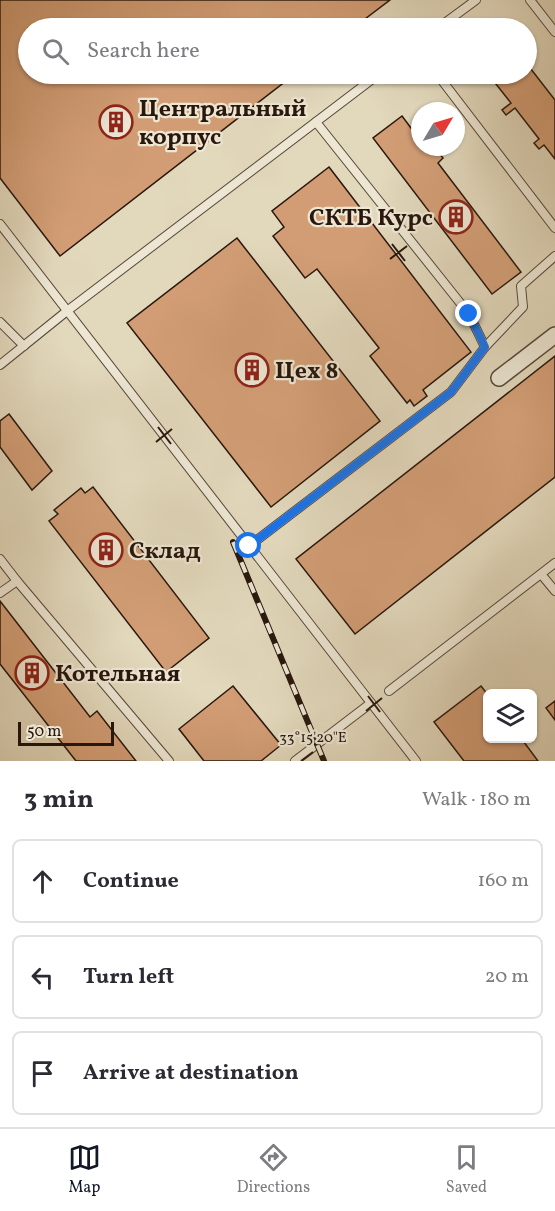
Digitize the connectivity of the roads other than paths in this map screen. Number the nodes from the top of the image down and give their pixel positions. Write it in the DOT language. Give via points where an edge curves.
graph roads {
  1 [pos="476,0"];
  2 [pos="531,0"];
  3 [pos="452,18"];
  4 [pos="555,32"];
  5 [pos="366,84"];
  6 [pos="445,84"];
  7 [pos="316,122"];
  8 [pos="0,224"];
  9 [pos="555,228"];
  10 [pos="555,256"];
  11 [pos="67,311"];
  12 [pos="0,322"];
  13 [pos="555,335"];
  14 [pos="24,346"];
  15 [pos="485,347"];
  16 [pos="0,365"];
  17 [pos="498,378"];
  18 [pos="249,546"];
  19 [pos="0,558"];
  20 [pos="555,563"];
  21 [pos="541,574"];
  22 [pos="17,581"];
  23 [pos="555,591"];
  24 [pos="0,593"];
  25 [pos="389,691"];
  26 [pos="371,704"];
  27 [pos="169,761"];
  28 [pos="295,761"];
  29 [pos="416,761"];
  1 -- 3 [label="lane"];
  2 -- 4 [label="lane"];
  5 -- 7 [label="lane"];
  6 -- 9 [label="lane"];
  7 -- 11 [label="lane"];
  7 -- 15 [label="lane" via="469,314"];
  8 -- 11 [label="lane"];
  10 -- 15 [label="lane" via="521,286 523,307"];
  11 -- 14 [label="lane"];
  11 -- 18 [label="lane"];
  12 -- 14 [label="lane"];
  13 -- 17 [label="street"];
  14 -- 16 [label="lane"];
  15 -- 18 [label="lane" via="451,392"];
  18 -- 26 [label="lane"];
  19 -- 22 [label="lane"];
  20 -- 21 [label="lane"];
  21 -- 23 [label="lane"];
  21 -- 25 [label="lane"];
  22 -- 24 [label="lane"];
  22 -- 27 [label="lane"];
  26 -- 28 [label="lane"];
  26 -- 29 [label="lane"];
}
